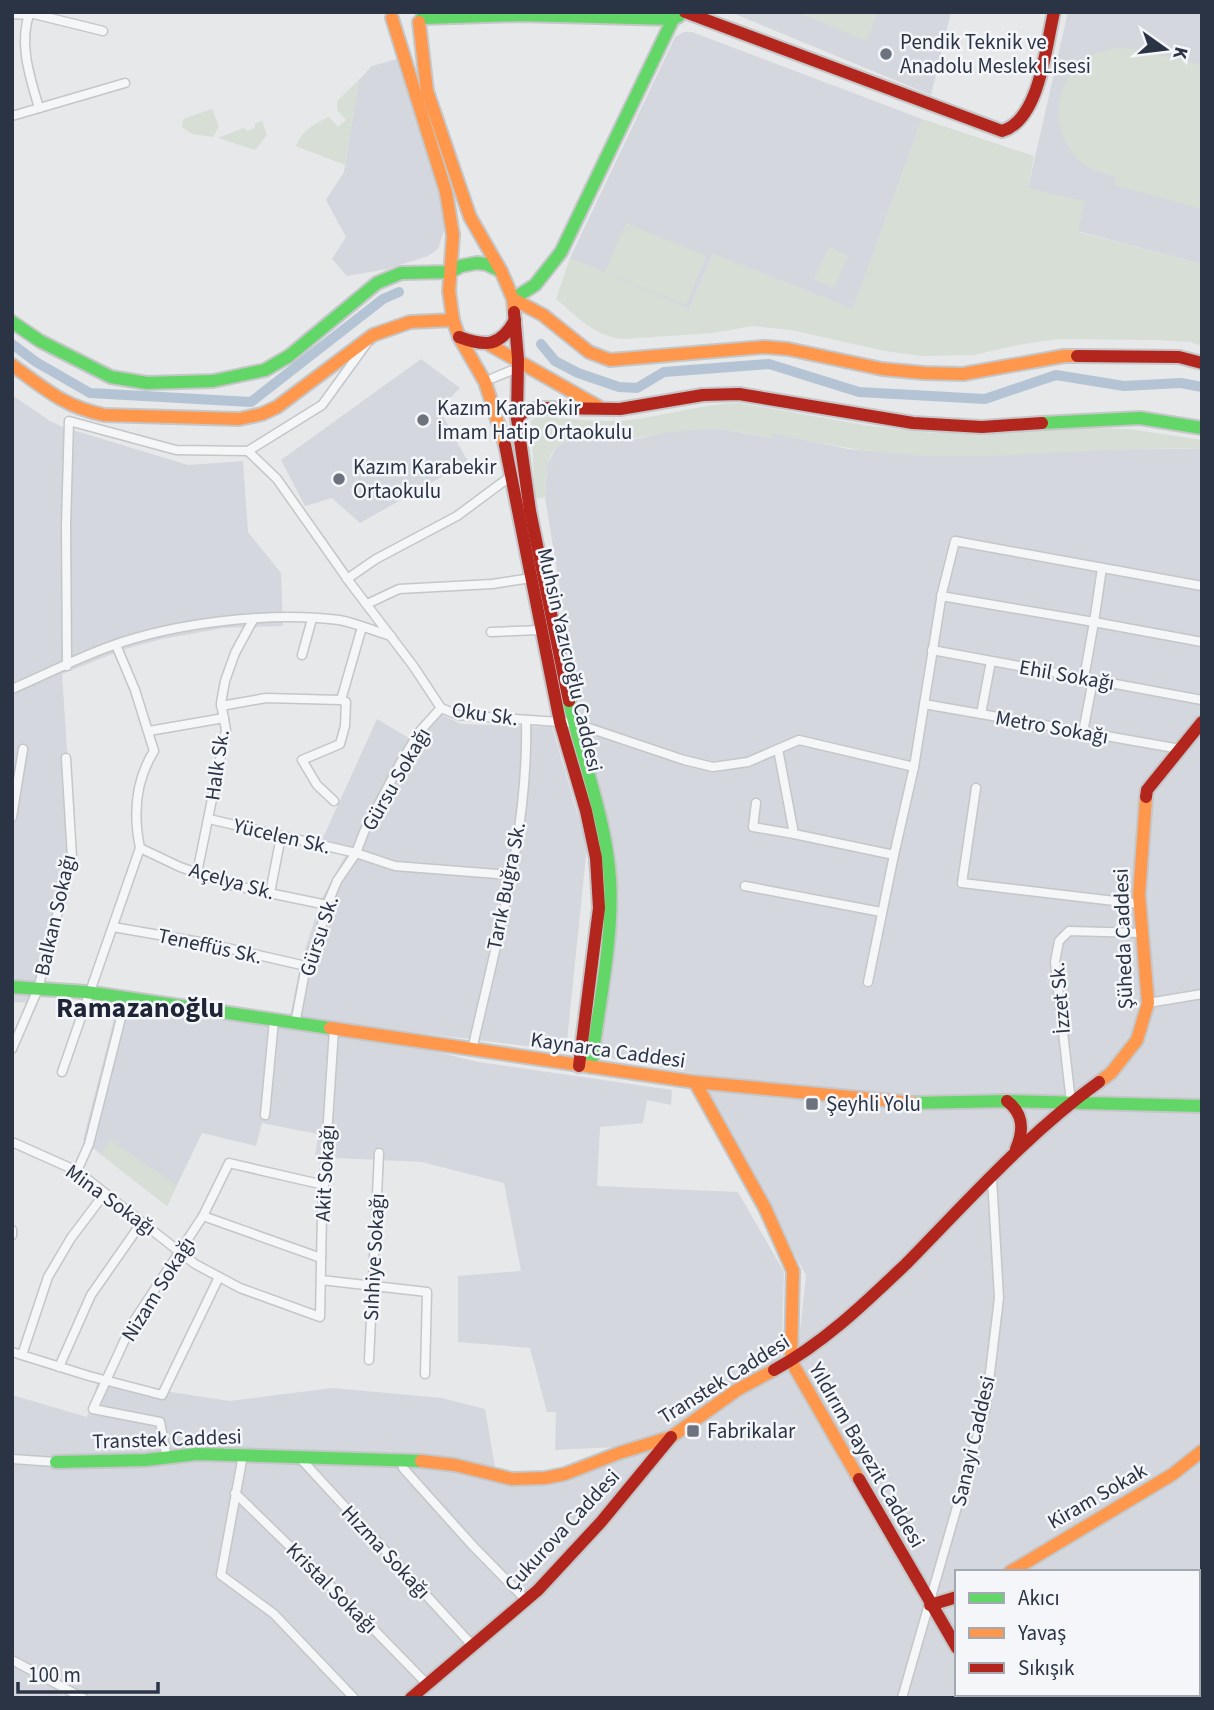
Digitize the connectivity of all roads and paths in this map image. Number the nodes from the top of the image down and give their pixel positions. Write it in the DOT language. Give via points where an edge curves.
graph roads {
  1 [pos="686,12"];
  2 [pos="1054,12"];
  3 [pos="12,14"];
  4 [pos="29,14"];
  5 [pos="390,14"];
  6 [pos="521,14"];
  7 [pos="578,15"];
  8 [pos="673,15"];
  9 [pos="637,16"];
  10 [pos="422,17"];
  11 [pos="103,31"];
  12 [pos="125,83"];
  13 [pos="39,108"];
  14 [pos="12,116"];
  15 [pos="500,271"];
  16 [pos="450,272"];
  17 [pos="513,299"];
  18 [pos="453,320"];
  19 [pos="515,320"];
  20 [pos="12,322"];
  21 [pos="373,335"];
  22 [pos="459,337"];
  23 [pos="490,345"];
  24 [pos="1202,363"];
  25 [pos="12,365"];
  26 [pos="514,365"];
  27 [pos="493,378"];
  28 [pos="602,409"];
  29 [pos="517,418"];
  30 [pos="1202,428"];
  31 [pos="248,452"];
  32 [pos="511,475"];
  33 [pos="1102,568"];
  34 [pos="1202,576"];
  35 [pos="347,579"];
  36 [pos="531,579"];
  37 [pos="1201,586"];
  38 [pos="941,596"];
  39 [pos="367,604"];
  40 [pos="312,618"];
  41 [pos="253,620"];
  42 [pos="1094,622"];
  43 [pos="362,627"];
  44 [pos="541,630"];
  45 [pos="491,632"];
  46 [pos="391,636"];
  47 [pos="1202,642"];
  48 [pos="117,645"];
  49 [pos="932,650"];
  50 [pos="302,654"];
  51 [pos="991,661"];
  52 [pos="67,666"];
  53 [pos="1088,679"];
  54 [pos="12,689"];
  55 [pos="341,700"];
  56 [pos="1202,700"];
  57 [pos="924,704"];
  58 [pos="221,706"];
  59 [pos="441,708"];
  60 [pos="981,714"];
  61 [pos="223,718"];
  62 [pos="526,720"];
  63 [pos="567,722"];
  64 [pos="1202,722"];
  65 [pos="149,731"];
  66 [pos="1083,732"];
  67 [pos="23,749"];
  68 [pos="778,749"];
  69 [pos="1180,749"];
  70 [pos="66,758"];
  71 [pos="914,767"];
  72 [pos="976,788"];
  73 [pos="334,801"];
  74 [pos="757,803"];
  75 [pos="12,817"];
  76 [pos="209,819"];
  77 [pos="794,834"];
  78 [pos="281,836"];
  79 [pos="140,848"];
  80 [pos="356,853"];
  81 [pos="894,855"];
  82 [pos="197,873"];
  83 [pos="511,875"];
  84 [pos="745,886"];
  85 [pos="270,893"];
  86 [pos="1140,904"];
  87 [pos="327,905"];
  88 [pos="881,912"];
  89 [pos="113,926"];
  90 [pos="1142,933"];
  91 [pos="306,966"];
  92 [pos="868,982"];
  93 [pos="12,987"];
  94 [pos="38,989"];
  95 [pos="90,993"];
  96 [pos="1202,994"];
  97 [pos="126,998"];
  98 [pos="1148,1003"];
  99 [pos="274,1020"];
  100 [pos="295,1024"];
  101 [pos="334,1030"];
  102 [pos="12,1049"];
  103 [pos="472,1050"];
  104 [pos="585,1067"];
  105 [pos="62,1072"];
  106 [pos="695,1082"];
  107 [pos="1006,1101"];
  108 [pos="1071,1102"];
  109 [pos="1202,1106"];
  110 [pos="265,1115"];
  111 [pos="12,1142"];
  112 [pos="379,1153"];
  113 [pos="1013,1154"];
  114 [pos="77,1171"];
  115 [pos="992,1178"];
  116 [pos="324,1185"];
  117 [pos="105,1193"];
  118 [pos="203,1216"];
  119 [pos="142,1222"];
  120 [pos="12,1230"];
  121 [pos="12,1235"];
  122 [pos="181,1252"];
  123 [pos="321,1258"];
  124 [pos="219,1277"];
  125 [pos="321,1280"];
  126 [pos="374,1286"];
  127 [pos="320,1317"];
  128 [pos="12,1352"];
  129 [pos="22,1355"];
  130 [pos="369,1360"];
  131 [pos="791,1361"];
  132 [pos="59,1367"];
  133 [pos="425,1374"];
  134 [pos="106,1380"];
  135 [pos="671,1437"];
  136 [pos="1202,1451"];
  137 [pos="243,1455"];
  138 [pos="12,1458"];
  139 [pos="167,1458"];
  140 [pos="300,1458"];
  141 [pos="401,1459"];
  142 [pos="56,1462"];
  143 [pos="235,1493"];
  144 [pos="1013,1570"];
  145 [pos="955,1598"];
  146 [pos="526,1600"];
  147 [pos="930,1605"];
  148 [pos="472,1645"];
  149 [pos="955,1645"];
  150 [pos="12,1660"];
  151 [pos="427,1684"];
  152 [pos="83,1698"];
  153 [pos="354,1698"];
  154 [pos="411,1698"];
  155 [pos="902,1698"];
  1 -- 2 [label="street" via="1002,131 1026,114"];
  1 -- 8 [label="street"];
  3 -- 4 [label="street"];
  4 -- 11 [label="street"];
  4 -- 13 [label="street" via="24,31 26,58"];
  5 -- 10 [label="street" via="404,26"];
  5 -- 16 [label="street, Muhsin Yazıcıoğlu Caddesi" via="446,192 453,235"];
  6 -- 7 [label="street"];
  6 -- 10 [label="street"];
  7 -- 9 [label="street"];
  8 -- 9 [label="street"];
  8 -- 17 [label="street" via="561,252 531,291"];
  10 -- 15 [label="street, Muhsin Yazıcıoğlu Caddesi" via="427,91 470,217"];
  12 -- 13 [label="street"];
  13 -- 14 [label="street"];
  15 -- 16 [label="street" via="477,263"];
  15 -- 17 [label="street, Muhsin Yazıcıoğlu Caddesi"];
  16 -- 18 [label="street, Muhsin Yazıcıoğlu Caddesi"];
  16 -- 20 [label="street" via="401,274 377,283 289,356 265,370 213,381 147,383 111,377"];
  17 -- 19 [label="street, Muhsin Yazıcıoğlu Caddesi"];
  17 -- 24 [label="street" via="544,315 579,348 610,360 765,347 924,373 963,374 1064,356 1179,357"];
  18 -- 21 [label="street" via="410,322"];
  18 -- 22 [label="street, Muhsin Yazıcıoğlu Caddesi"];
  19 -- 23 [label="street" via="505,335"];
  19 -- 26 [label="street, Muhsin Yazıcıoğlu Caddesi"];
  21 -- 25 [label="street" via="277,407 239,419 85,411 55,397"];
  21 -- 31 [label="street" via="322,405"];
  22 -- 23 [label="street"];
  22 -- 32 [label="street, Muhsin Yazıcıoğlu Caddesi" via="485,382"];
  23 -- 26 [label="street"];
  26 -- 27 [label="street"];
  26 -- 28 [label="street"];
  26 -- 29 [label="street, Muhsin Yazıcıoğlu Caddesi"];
  28 -- 29 [label="street" via="526,410"];
  28 -- 30 [label="street" via="739,394 913,423 982,427 1140,418"];
  29 -- 63 [label="street, Muhsin Yazıcıoğlu Caddesi"];
  31 -- 35 [label="street, Oku Sk." via="277,480"];
  31 -- 52 [label="street" via="176,450 69,421"];
  32 -- 35 [label="street" via="457,516"];
  32 -- 36 [label="street, Muhsin Yazıcıoğlu Caddesi"];
  33 -- 37 [label="street"];
  33 -- 38 [label="street" via="955,541"];
  33 -- 42 [label="street"];
  34 -- 37 [label="street"];
  35 -- 39 [label="street, Oku Sk."];
  36 -- 39 [label="street" via="399,589"];
  36 -- 44 [label="street, Muhsin Yazıcıoğlu Caddesi"];
  38 -- 42 [label="street"];
  38 -- 49 [label="street"];
  39 -- 46 [label="street, Oku Sk."];
  40 -- 41 [label="street"];
  40 -- 43 [label="street"];
  40 -- 50 [label="street"];
  41 -- 48 [label="street" via="226,621"];
  41 -- 58 [label="street, Halk Sk." via="229,671"];
  42 -- 47 [label="street"];
  42 -- 53 [label="street"];
  43 -- 46 [label="street"];
  43 -- 55 [label="street"];
  44 -- 45 [label="street"];
  44 -- 63 [label="street, Muhsin Yazıcıoğlu Caddesi"];
  46 -- 59 [label="street, Oku Sk."];
  48 -- 52 [label="street"];
  48 -- 65 [label="street"];
  49 -- 51 [label="street, Ehil Sokağı"];
  49 -- 57 [label="street"];
  51 -- 53 [label="street, Ehil Sokağı"];
  51 -- 60 [label="street"];
  52 -- 54 [label="street"];
  53 -- 56 [label="street, Ehil Sokağı"];
  53 -- 66 [label="street"];
  55 -- 58 [label="street" via="266,698"];
  55 -- 73 [label="street" via="346,702 340,744 302,760 317,785"];
  57 -- 60 [label="street, Metro Sokağı"];
  57 -- 71 [label="street"];
  58 -- 61 [label="street, Halk Sk."];
  59 -- 62 [label="street, Oku Sk." via="458,715"];
  59 -- 80 [label="street, Gürsu Sokağı" via="419,731"];
  60 -- 66 [label="street, Metro Sokağı"];
  61 -- 65 [label="street"];
  61 -- 76 [label="street, Halk Sk." via="226,730"];
  62 -- 63 [label="street, Oku Sk."];
  62 -- 83 [label="street, Tarık Buğra Sk." via="527,760"];
  63 -- 68 [label="street, Oku Sk." via="713,767 748,762"];
  63 -- 104 [label="street, Muhsin Yazıcıoğlu Caddesi" via="604,836 610,879 610,918"];
  64 -- 69 [label="street, Şüheda Caddesi"];
  65 -- 79 [label="street" via="154,751 141,775 137,797 135,827"];
  66 -- 69 [label="street, Metro Sokağı"];
  67 -- 75 [label="street"];
  68 -- 71 [label="street, Oku Sk." via="799,740"];
  68 -- 77 [label="street"];
  69 -- 86 [label="street, Şüheda Caddesi" via="1147,790"];
  70 -- 94 [label="street, Balkan Sokağı" via="72,857"];
  71 -- 81 [label="street"];
  72 -- 86 [label="street" via="962,883"];
  74 -- 77 [label="street" via="753,827"];
  76 -- 78 [label="street, Yücelen Sk."];
  76 -- 82 [label="street, Halk Sk."];
  77 -- 81 [label="street"];
  78 -- 80 [label="street, Yücelen Sk."];
  78 -- 85 [label="street"];
  79 -- 82 [label="street, Açelya Sk."];
  79 -- 89 [label="street"];
  80 -- 83 [label="street, Yücelen Sk." via="395,866"];
  80 -- 87 [label="street, Gürsu Sk."];
  81 -- 88 [label="street"];
  82 -- 85 [label="street, Açelya Sk."];
  83 -- 103 [label="street, Tarık Buğra Sk."];
  84 -- 88 [label="street"];
  85 -- 87 [label="street, Açelya Sk."];
  86 -- 90 [label="street, Şüheda Caddesi"];
  87 -- 91 [label="street, Gürsu Sk."];
  88 -- 92 [label="street"];
  89 -- 91 [label="street, Teneffüs Sk."];
  89 -- 95 [label="street"];
  90 -- 98 [label="street, Şüheda Caddesi"];
  90 -- 108 [label="street, İzzet Sk." via="1073,930 1057,945 1056,979"];
  91 -- 100 [label="street, Gürsu Sk."];
  93 -- 94 [label="street, Kaynarca Caddesi"];
  94 -- 95 [label="street, Kaynarca Caddesi"];
  94 -- 102 [label="street, Balkan Sokağı"];
  95 -- 97 [label="street, Kaynarca Caddesi"];
  95 -- 105 [label="street"];
  96 -- 98 [label="street"];
  97 -- 99 [label="street, Kaynarca Caddesi"];
  97 -- 114 [label="street" via="89,1144"];
  98 -- 108 [label="street, Şüheda Caddesi" via="1142,1029 1122,1060"];
  99 -- 100 [label="street, Kaynarca Caddesi"];
  99 -- 110 [label="street"];
  100 -- 101 [label="street, Kaynarca Caddesi"];
  101 -- 103 [label="street, Kaynarca Caddesi"];
  101 -- 116 [label="street, Akit Sokağı"];
  103 -- 104 [label="street, Kaynarca Caddesi"];
  104 -- 106 [label="street, Kaynarca Caddesi"];
  106 -- 107 [label="street, Kaynarca Caddesi" via="900,1103"];
  106 -- 131 [label="street, Yıldırım Bayezit Caddesi" via="765,1208 793,1271"];
  107 -- 108 [label="street, Kaynarca Caddesi"];
  107 -- 113 [label="street" via="1018,1111 1022,1125"];
  108 -- 109 [label="street, Kaynarca Caddesi"];
  108 -- 113 [label="street, Transtek Caddesi"];
  111 -- 114 [label="street, Mina Sokağı"];
  112 -- 126 [label="street, Sıhhiye Sokağı"];
  113 -- 115 [label="street, Transtek Caddesi"];
  114 -- 117 [label="street, Mina Sokağı"];
  115 -- 131 [label="street, Transtek Caddesi" via="878,1291"];
  115 -- 147 [label="street, Sanayi Caddesi" via="999,1298 986,1406"];
  116 -- 118 [label="street, Nizam Sokağı" via="229,1163"];
  116 -- 123 [label="street, Akit Sokağı"];
  117 -- 119 [label="street, Mina Sokağı"];
  117 -- 129 [label="street" via="48,1277"];
  118 -- 122 [label="street, Nizam Sokağı"];
  118 -- 123 [label="street"];
  119 -- 122 [label="street, Mina Sokağı"];
  119 -- 132 [label="street" via="91,1295"];
  120 -- 121 [label="street"];
  122 -- 124 [label="street, Mina Sokağı"];
  122 -- 134 [label="street, Nizam Sokağı" via="132,1324"];
  123 -- 125 [label="street, Akit Sokağı"];
  124 -- 127 [label="street, Mina Sokağı"];
  124 -- 134 [label="street" via="162,1395"];
  125 -- 126 [label="street"];
  125 -- 127 [label="street, Akit Sokağı"];
  126 -- 130 [label="street, Sıhhiye Sokağı"];
  126 -- 133 [label="street" via="427,1292"];
  128 -- 129 [label="street"];
  129 -- 132 [label="street"];
  131 -- 135 [label="street, Transtek Caddesi" via="737,1390"];
  131 -- 147 [label="street, Yıldırım Bayezit Caddesi"];
  132 -- 134 [label="street"];
  134 -- 139 [label="street, Nizam Sokağı" via="93,1409 160,1422"];
  135 -- 141 [label="street, Transtek Caddesi" via="545,1478 512,1479 455,1465"];
  135 -- 146 [label="street, Çukurova Caddesi" via="601,1522"];
  136 -- 144 [label="street, Kiram Sokak" via="1173,1474"];
  137 -- 139 [label="street, Transtek Caddesi"];
  137 -- 140 [label="street, Transtek Caddesi"];
  137 -- 143 [label="street"];
  138 -- 142 [label="street, Transtek Caddesi"];
  139 -- 142 [label="street, Transtek Caddesi"];
  140 -- 141 [label="street, Transtek Caddesi"];
  140 -- 148 [label="street, Hızma Sokağı"];
  141 -- 146 [label="street" via="403,1468"];
  143 -- 151 [label="street, Kristal Sokağı"];
  143 -- 153 [label="street" via="221,1575 274,1614"];
  145 -- 147 [label="street"];
  146 -- 148 [label="street, Çukurova Caddesi"];
  147 -- 149 [label="street, Yıldırım Bayezit Caddesi"];
  147 -- 155 [label="street, Sanayi Caddesi"];
  148 -- 151 [label="street, Çukurova Caddesi"];
  150 -- 152 [label="street"];
  151 -- 154 [label="street, Çukurova Caddesi"];
}
